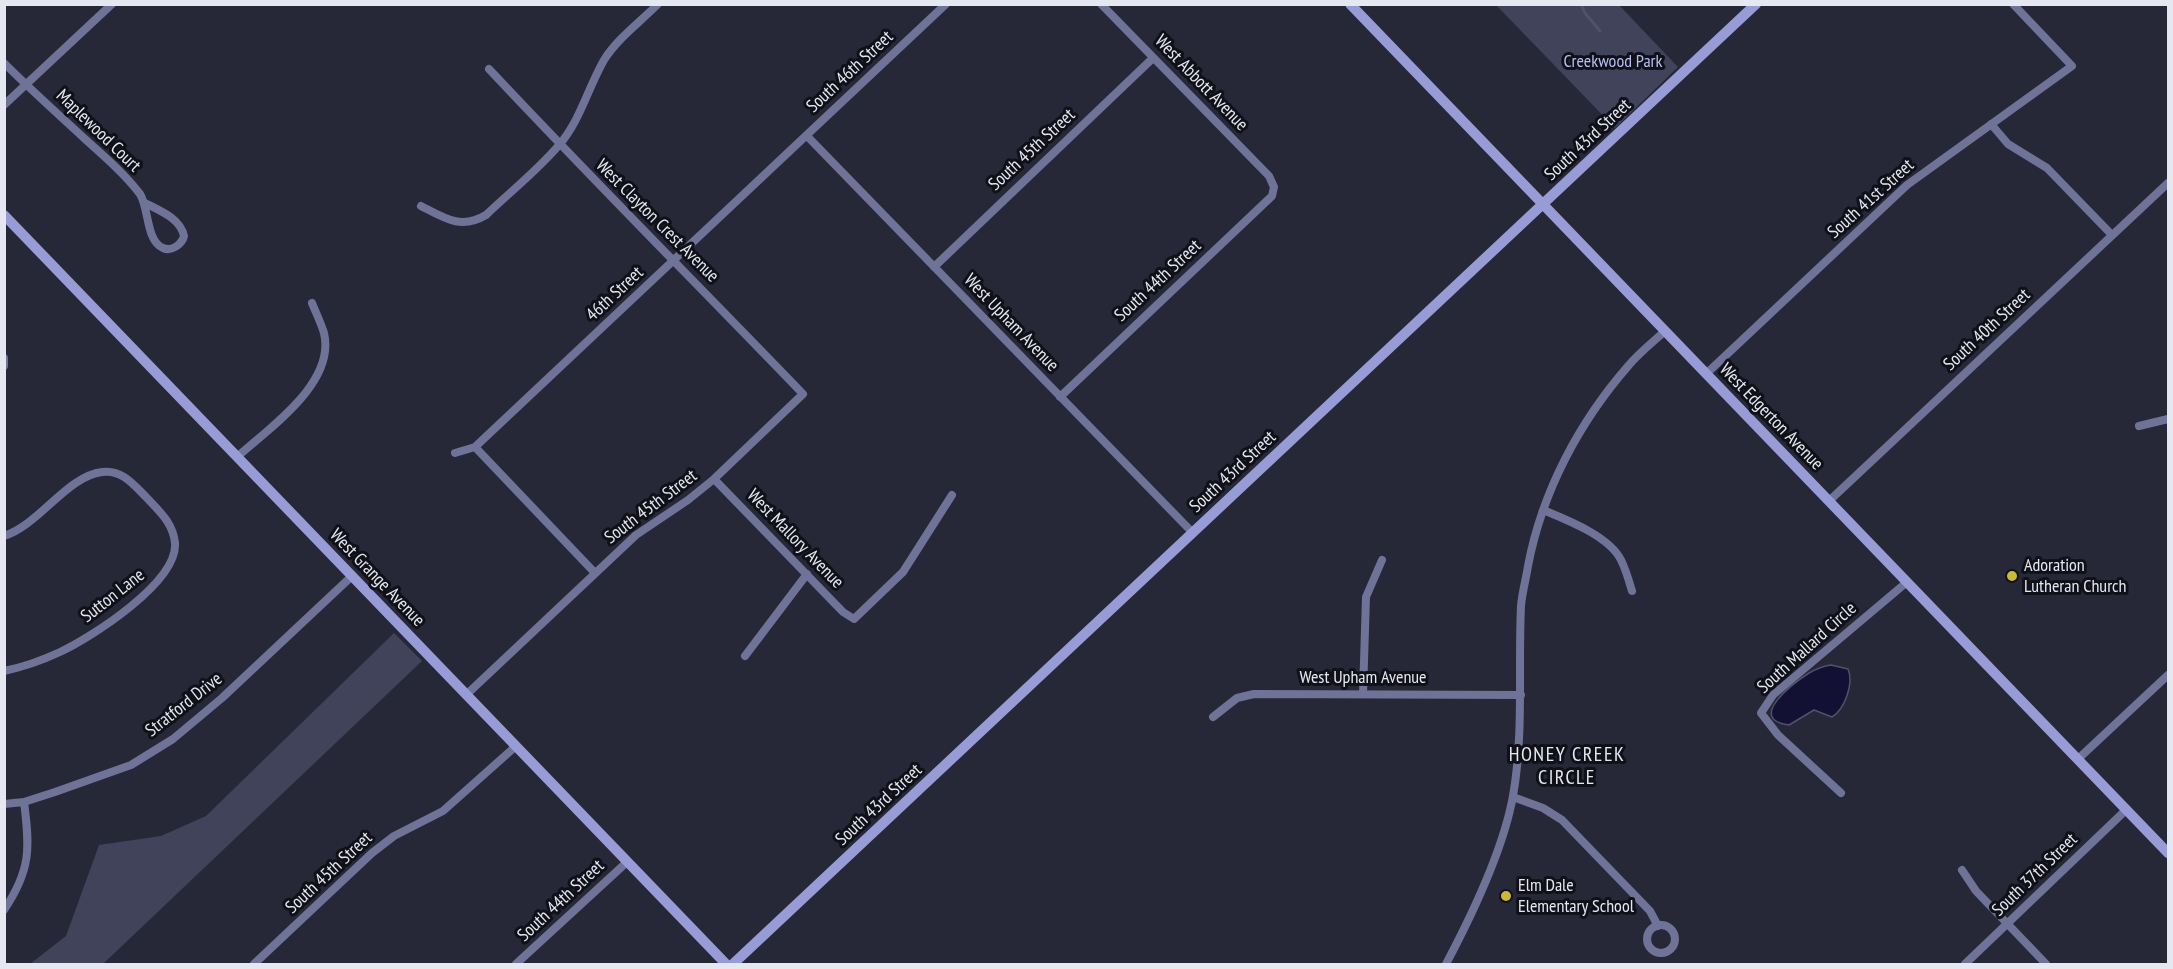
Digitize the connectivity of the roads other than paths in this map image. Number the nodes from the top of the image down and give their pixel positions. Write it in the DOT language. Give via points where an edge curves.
graph roads {
  1 [pos="112,4"];
  2 [pos="658,4"];
  3 [pos="946,4"];
  4 [pos="1101,4"];
  5 [pos="1350,4"];
  6 [pos="1756,4"];
  7 [pos="2013,4"];
  8 [pos="1153,58"];
  9 [pos="4,63"];
  10 [pos="489,69"];
  11 [pos="26,85"];
  12 [pos="4,105"];
  13 [pos="1991,124"];
  14 [pos="807,136"];
  15 [pos="559,145"];
  16 [pos="777,164"];
  17 [pos="2169,183"];
  18 [pos="1274,187"];
  19 [pos="145,203"];
  20 [pos="1543,204"];
  21 [pos="421,206"];
  22 [pos="4,215"];
  23 [pos="2112,235"];
  24 [pos="674,260"];
  25 [pos="934,267"];
  26 [pos="312,303"];
  27 [pos="1665,331"];
  28 [pos="4,357"];
  29 [pos="4,366"];
  30 [pos="1706,374"];
  31 [pos="803,394"];
  32 [pos="1060,397"];
  33 [pos="2169,419"];
  34 [pos="2139,426"];
  35 [pos="475,447"];
  36 [pos="455,453"];
  37 [pos="237,457"];
  38 [pos="714,479"];
  39 [pos="952,495"];
  40 [pos="1829,501"];
  41 [pos="1544,510"];
  42 [pos="1192,532"];
  43 [pos="4,536"];
  44 [pos="1382,560"];
  45 [pos="595,573"];
  46 [pos="807,574"];
  47 [pos="352,576"];
  48 [pos="1907,582"];
  49 [pos="1632,591"];
  50 [pos="745,656"];
  51 [pos="4,671"];
  52 [pos="2169,675"];
  53 [pos="1363,694"];
  54 [pos="466,695"];
  55 [pos="1521,695"];
  56 [pos="1212,717"];
  57 [pos="516,746"];
  58 [pos="2078,759"];
  59 [pos="1841,793"];
  60 [pos="1513,797"];
  61 [pos="24,802"];
  62 [pos="4,804"];
  63 [pos="2127,809"];
  64 [pos="2169,853"];
  65 [pos="627,862"];
  66 [pos="1962,870"];
  67 [pos="4,910"];
  68 [pos="2007,925"];
  69 [pos="1658,926"];
  70 [pos="254,964"];
  71 [pos="516,964"];
  72 [pos="726,964"];
  73 [pos="734,964"];
  74 [pos="1446,964"];
  75 [pos="1965,964"];
  76 [pos="2046,964"];
  1 -- 11 [label="street"];
  2 -- 15 [label="street" via="606,58 575,123"];
  3 -- 14 [label="street, South 46th Street"];
  4 -- 8 [label="street, West Abbott Avenue"];
  5 -- 20 [label="street, West Edgerton Avenue"];
  6 -- 20 [label="street, South 43rd Street"];
  7 -- 13 [label="street, South 41st Street" via="2072,66"];
  8 -- 18 [label="street, West Abbott Avenue" via="1269,176"];
  8 -- 25 [label="street, South 45th Street"];
  9 -- 11 [label="street, Maplewood Court"];
  10 -- 15 [label="street, West Clayton Crest Avenue"];
  11 -- 12 [label="street"];
  11 -- 19 [label="street, Maplewood Court" via="105,157"];
  13 -- 23 [label="street" via="2007,144 2047,168"];
  13 -- 30 [label="street, South 41st Street" via="1907,185"];
  14 -- 16 [label="street, South 46th Street"];
  14 -- 25 [label="street, West Upham Avenue"];
  15 -- 21 [label="street" via="476,221 452,222"];
  15 -- 24 [label="street, West Clayton Crest Avenue"];
  16 -- 24 [label="street, 46th Street"];
  17 -- 23 [label="street, South 40th Street"];
  18 -- 32 [label="street, South 44th Street" via="1272,196"];
  19 -- 19 [label="street, Maplewood Court" via="180,226 184,236 179,245 168,249 157,243"];
  20 -- 27 [label="street, West Edgerton Avenue"];
  20 -- 42 [label="street, South 43rd Street"];
  22 -- 37 [label="street, West Grange Avenue"];
  23 -- 40 [label="street, South 40th Street"];
  24 -- 31 [label="street, West Clayton Crest Avenue"];
  24 -- 35 [label="street, 46th Street"];
  25 -- 32 [label="street, West Upham Avenue"];
  26 -- 37 [label="street" via="324,334 325,354 312,386"];
  27 -- 30 [label="street, West Edgerton Avenue"];
  27 -- 41 [label="street" via="1601,399 1569,449"];
  28 -- 29 [label="street"];
  30 -- 40 [label="street, West Edgerton Avenue"];
  31 -- 38 [label="street, South 45th Street"];
  32 -- 42 [label="street, West Upham Avenue"];
  33 -- 34 [label="street"];
  35 -- 36 [label="street"];
  35 -- 45 [label="street"];
  37 -- 47 [label="street, West Grange Avenue"];
  38 -- 45 [label="street, South 45th Street" via="636,535"];
  38 -- 46 [label="street, West Mallory Avenue"];
  39 -- 46 [label="street, West Mallory Avenue" via="903,572 854,619"];
  40 -- 48 [label="street, West Edgerton Avenue"];
  41 -- 49 [label="street" via="1603,540 1621,558"];
  41 -- 55 [label="street" via="1532,543 1521,604"];
  42 -- 73 [label="street, South 43rd Street"];
  43 -- 51 [label="street, Sutton Lane" via="34,519 81,479 112,471 126,477 166,518 175,546 162,579 110,623 61,651"];
  44 -- 53 [label="street" via="1366,597"];
  45 -- 54 [label="street, South 45th Street"];
  46 -- 50 [label="street"];
  47 -- 54 [label="street, West Grange Avenue"];
  47 -- 61 [label="street, Stratford Drive" via="173,739 131,765"];
  48 -- 58 [label="street, West Edgerton Avenue"];
  48 -- 59 [label="street, South Mallard Circle" via="1773,695 1761,713 1778,735"];
  52 -- 58 [label="street"];
  53 -- 55 [label="street, West Upham Avenue"];
  53 -- 56 [label="street, West Upham Avenue" via="1254,694 1237,698"];
  54 -- 57 [label="street, West Grange Avenue"];
  55 -- 60 [label="street"];
  57 -- 65 [label="street, West Grange Avenue"];
  57 -- 70 [label="street, South 45th Street" via="443,811 394,836 372,853"];
  58 -- 63 [label="street, West Edgerton Avenue"];
  60 -- 69 [label="street" via="1562,820 1650,911"];
  60 -- 74 [label="street" via="1499,846"];
  61 -- 62 [label="street, Stratford Drive"];
  61 -- 67 [label="street" via="29,838 26,866 18,890"];
  63 -- 64 [label="street, West Edgerton Avenue"];
  63 -- 68 [label="street, South 37th Street"];
  65 -- 71 [label="street, South 44th Street"];
  65 -- 72 [label="street, West Grange Avenue"];
  66 -- 68 [label="street"];
  68 -- 75 [label="street, South 37th Street"];
  68 -- 76 [label="street"];
}
